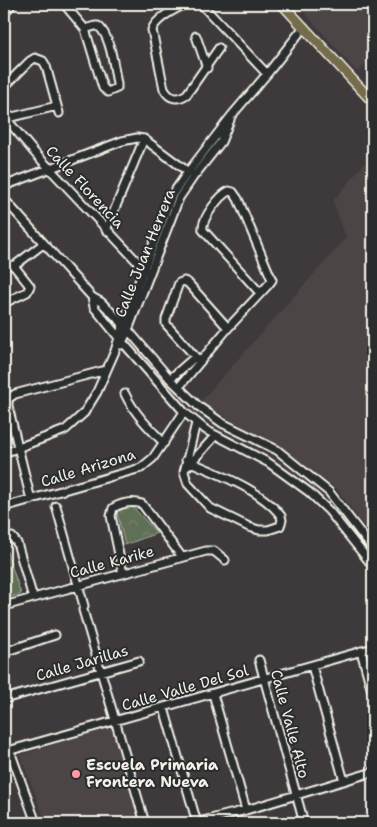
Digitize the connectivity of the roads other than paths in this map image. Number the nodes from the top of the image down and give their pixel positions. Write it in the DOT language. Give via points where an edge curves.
graph roads {
  1 [pos="12,4"];
  2 [pos="64,4"];
  3 [pos="185,4"];
  4 [pos="201,4"];
  5 [pos="282,4"];
  6 [pos="4,13"];
  7 [pos="304,27"];
  8 [pos="85,30"];
  9 [pos="196,36"];
  10 [pos="220,48"];
  11 [pos="207,68"];
  12 [pos="267,74"];
  13 [pos="4,87"];
  14 [pos="373,102"];
  15 [pos="4,118"];
  16 [pos="144,139"];
  17 [pos="50,169"];
  18 [pos="191,174"];
  19 [pos="4,186"];
  20 [pos="4,199"];
  21 [pos="106,230"];
  22 [pos="43,244"];
  23 [pos="4,266"];
  24 [pos="14,266"];
  25 [pos="146,272"];
  26 [pos="260,293"];
  27 [pos="92,297"];
  28 [pos="4,303"];
  29 [pos="123,324"];
  30 [pos="228,328"];
  31 [pos="128,330"];
  32 [pos="121,340"];
  33 [pos="142,347"];
  34 [pos="133,355"];
  35 [pos="197,360"];
  36 [pos="106,370"];
  37 [pos="170,379"];
  38 [pos="179,387"];
  39 [pos="125,394"];
  40 [pos="184,412"];
  41 [pos="196,423"];
  42 [pos="216,436"];
  43 [pos="164,443"];
  44 [pos="18,448"];
  45 [pos="277,450"];
  46 [pos="4,453"];
  47 [pos="269,463"];
  48 [pos="188,464"];
  49 [pos="31,500"];
  50 [pos="56,506"];
  51 [pos="4,507"];
  52 [pos="4,538"];
  53 [pos="373,549"];
  54 [pos="182,557"];
  55 [pos="225,560"];
  56 [pos="373,566"];
  57 [pos="123,574"];
  58 [pos="78,585"];
  59 [pos="33,598"];
  60 [pos="4,606"];
  61 [pos="55,635"];
  62 [pos="373,648"];
  63 [pos="4,652"];
  64 [pos="361,652"];
  65 [pos="258,660"];
  66 [pos="139,661"];
  67 [pos="312,666"];
  68 [pos="101,672"];
  69 [pos="264,680"];
  70 [pos="213,694"];
  71 [pos="373,695"];
  72 [pos="4,699"];
  73 [pos="164,708"];
  74 [pos="116,722"];
  75 [pos="7,752"];
  76 [pos="373,772"];
  77 [pos="344,781"];
  78 [pos="296,795"];
  79 [pos="246,810"];
  80 [pos="36,823"];
  81 [pos="145,823"];
  82 [pos="196,823"];
  83 [pos="304,823"];
  1 -- 6 [label="street"];
  2 -- 8 [label="street"];
  3 -- 11 [label="street" via="160,20 152,30 166,92 173,98 184,96"];
  4 -- 12 [label="street"];
  5 -- 7 [label="main road"];
  7 -- 12 [label="street, Calle Juan Herrera"];
  7 -- 14 [label="main road"];
  8 -- 8 [label="street" via="103,88 108,92 114,91 117,84 104,32 98,26"];
  9 -- 11 [label="street"];
  10 -- 11 [label="street"];
  12 -- 18 [label="street, Calle Juan Herrera" via="232,115"];
  13 -- 15 [label="street" via="30,61 38,58 46,66 58,110"];
  15 -- 17 [label="street, Calle Florencia"];
  16 -- 17 [label="street" via="122,141"];
  16 -- 18 [label="street"];
  16 -- 21 [label="street"];
  17 -- 19 [label="street"];
  17 -- 21 [label="street, Calle Florencia"];
  18 -- 25 [label="street, Calle Juan Herrera" via="169,202"];
  20 -- 22 [label="street"];
  21 -- 25 [label="street, Calle Florencia"];
  22 -- 24 [label="street"];
  22 -- 27 [label="street"];
  23 -- 24 [label="street"];
  24 -- 28 [label="street" via="29,283 29,289"];
  25 -- 29 [label="street, Calle Juan Herrera"];
  25 -- 31 [label="street, Calle Juan Herrera"];
  26 -- 26 [label="street" via="202,226 220,197 229,191 238,199 272,280"];
  26 -- 30 [label="street"];
  27 -- 29 [label="street"];
  27 -- 32 [label="street" via="94,307"];
  29 -- 31 [label="street"];
  29 -- 32 [label="street, Calle Juan Herrera"];
  30 -- 35 [label="street"];
  30 -- 35 [label="street" via="188,283 182,281 178,285 166,324"];
  31 -- 32 [label="street, Calle Juan Herrera"];
  31 -- 33 [label="street"];
  32 -- 34 [label="street"];
  32 -- 36 [label="street, Calle Juan Herrera"];
  33 -- 34 [label="street"];
  33 -- 37 [label="street"];
  34 -- 40 [label="street"];
  35 -- 37 [label="street"];
  35 -- 38 [label="street"];
  36 -- 44 [label="street, Calle Juan Herrera" via="79,419 65,430"];
  36 -- 44 [label="street" via="15,394 8,399"];
  37 -- 38 [label="street"];
  38 -- 45 [label="street" via="222,423"];
  39 -- 43 [label="street" via="131,406"];
  40 -- 41 [label="street"];
  40 -- 43 [label="street, Calle Arizona"];
  41 -- 42 [label="street"];
  41 -- 48 [label="street"];
  42 -- 47 [label="street"];
  42 -- 48 [label="street"];
  43 -- 49 [label="street, Calle Arizona" via="149,463 141,468"];
  44 -- 46 [label="street, Calle Juan Herrera"];
  44 -- 49 [label="street"];
  45 -- 47 [label="street"];
  45 -- 53 [label="street" via="328,492"];
  47 -- 56 [label="street" via="320,501"];
  48 -- 48 [label="street" via="184,476 210,508 255,529 268,530 280,526 281,516 258,496"];
  49 -- 51 [label="street, Calle Arizona"];
  50 -- 58 [label="street"];
  52 -- 59 [label="street" via="12,537 17,543"];
  54 -- 55 [label="street, Calle Karike" via="210,550"];
  54 -- 57 [label="street, Calle Karike"];
  54 -- 57 [label="street" via="142,504 133,502 118,506 113,508 111,516"];
  57 -- 58 [label="street, Calle Karike"];
  58 -- 59 [label="street, Calle Karike"];
  58 -- 68 [label="street"];
  59 -- 60 [label="street, Calle Karike"];
  61 -- 63 [label="street"];
  62 -- 64 [label="street, Calle Valle Del Sol"];
  64 -- 67 [label="street, Calle Valle Del Sol"];
  64 -- 71 [label="street"];
  65 -- 69 [label="street, Calle Valle Alto"];
  66 -- 68 [label="street, Calle Jarillas"];
  67 -- 69 [label="street, Calle Valle Del Sol"];
  67 -- 77 [label="street"];
  68 -- 72 [label="street, Calle Jarillas"];
  68 -- 74 [label="street"];
  69 -- 70 [label="street, Calle Valle Del Sol"];
  69 -- 78 [label="street, Calle Valle Alto"];
  70 -- 73 [label="street, Calle Valle Del Sol"];
  70 -- 79 [label="street"];
  73 -- 74 [label="street, Calle Valle Del Sol"];
  73 -- 82 [label="street"];
  74 -- 75 [label="street, Calle Valle Del Sol"];
  74 -- 81 [label="street"];
  75 -- 80 [label="street"];
  76 -- 77 [label="street"];
  77 -- 78 [label="street"];
  78 -- 79 [label="street"];
  78 -- 83 [label="street, Calle Valle Alto"];
  79 -- 82 [label="street"];
}
